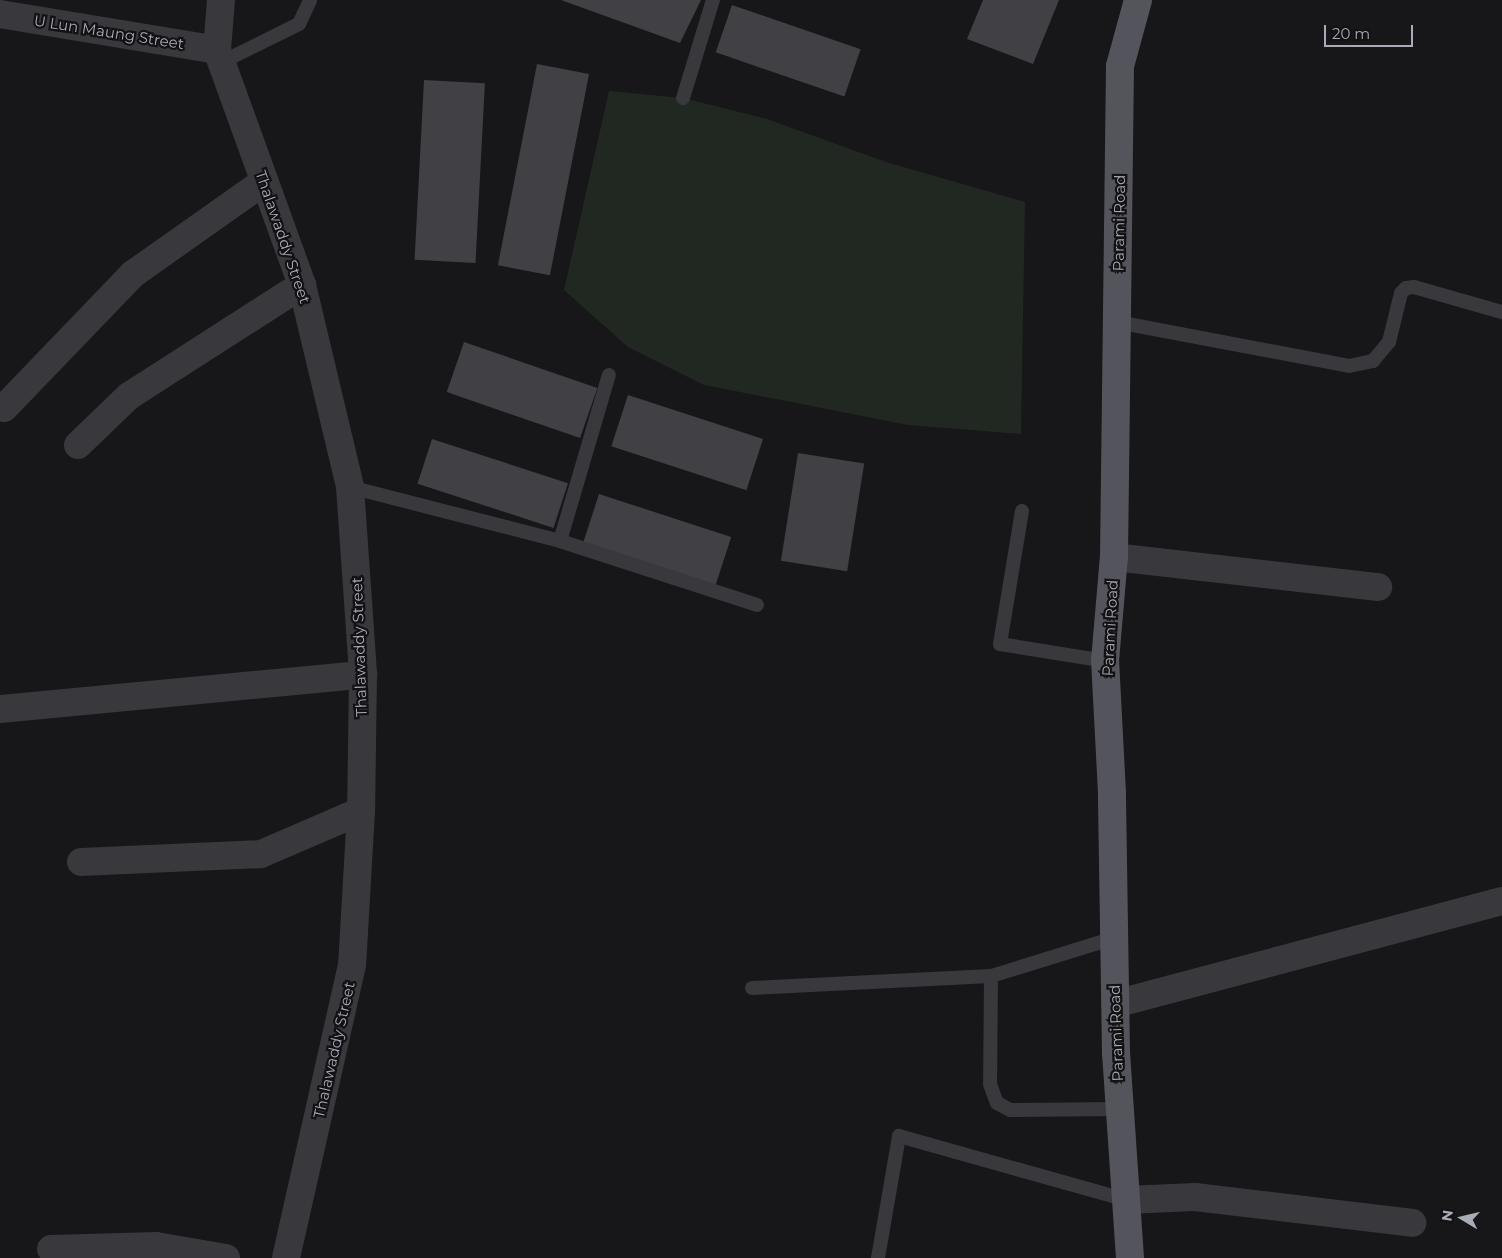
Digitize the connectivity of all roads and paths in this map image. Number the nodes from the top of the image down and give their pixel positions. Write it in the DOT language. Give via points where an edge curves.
graph roads {
  1 [pos="221,0"];
  2 [pos="310,0"];
  3 [pos="713,0"];
  4 [pos="1138,0"];
  5 [pos="0,14"];
  6 [pos="219,56"];
  7 [pos="683,98"];
  8 [pos="265,182"];
  9 [pos="302,285"];
  10 [pos="1502,312"];
  11 [pos="1117,322"];
  12 [pos="609,376"];
  13 [pos="4,408"];
  14 [pos="78,445"];
  15 [pos="350,487"];
  16 [pos="1022,511"];
  17 [pos="560,541"];
  18 [pos="1114,557"];
  19 [pos="1378,587"];
  20 [pos="757,604"];
  21 [pos="1106,661"];
  22 [pos="362,675"];
  23 [pos="0,709"];
  24 [pos="361,811"];
  25 [pos="81,862"];
  26 [pos="1502,901"];
  27 [pos="1114,938"];
  28 [pos="991,976"];
  29 [pos="752,988"];
  30 [pos="1115,1004"];
  31 [pos="1120,1109"];
  32 [pos="1126,1200"];
  33 [pos="1412,1223"];
  34 [pos="51,1249"];
  35 [pos="226,1258"];
  36 [pos="286,1258"];
  37 [pos="878,1258"];
  38 [pos="1130,1258"];
  1 -- 6 [label="street"];
  2 -- 6 [label="lane" via="299,24"];
  3 -- 7 [label="lane"];
  4 -- 11 [label="main road, Parami Road" via="1120,66"];
  5 -- 6 [label="street, U Lun Maung Street"];
  6 -- 8 [label="street, Thalawaddy Street"];
  8 -- 9 [label="street, Thalawaddy Street"];
  8 -- 13 [label="street" via="133,274"];
  9 -- 14 [label="street" via="129,396"];
  9 -- 15 [label="street, Thalawaddy Street"];
  10 -- 11 [label="lane" via="1414,287 1406,288 1401,293 1389,342 1372,361 1349,366"];
  11 -- 18 [label="main road, Parami Road"];
  12 -- 17 [label="lane"];
  15 -- 17 [label="lane"];
  15 -- 22 [label="street, Thalawaddy Street"];
  16 -- 21 [label="lane" via="1000,644"];
  17 -- 20 [label="lane"];
  18 -- 19 [label="street"];
  18 -- 21 [label="main road, Parami Road"];
  21 -- 27 [label="main road, Parami Road"];
  22 -- 23 [label="street"];
  22 -- 24 [label="street, Thalawaddy Street"];
  24 -- 25 [label="street" via="261,854"];
  24 -- 36 [label="street, Thalawaddy Street" via="352,965"];
  26 -- 30 [label="street"];
  27 -- 28 [label="lane"];
  27 -- 30 [label="main road, Parami Road"];
  28 -- 29 [label="lane"];
  28 -- 31 [label="lane" via="990,1084 997,1103 1010,1110 1032,1112"];
  30 -- 31 [label="main road, Parami Road"];
  31 -- 32 [label="main road, Parami Road"];
  32 -- 33 [label="street" via="1195,1197"];
  32 -- 37 [label="lane" via="899,1136"];
  32 -- 38 [label="main road, Parami Road"];
  34 -- 35 [label="street" via="156,1246"];
}
